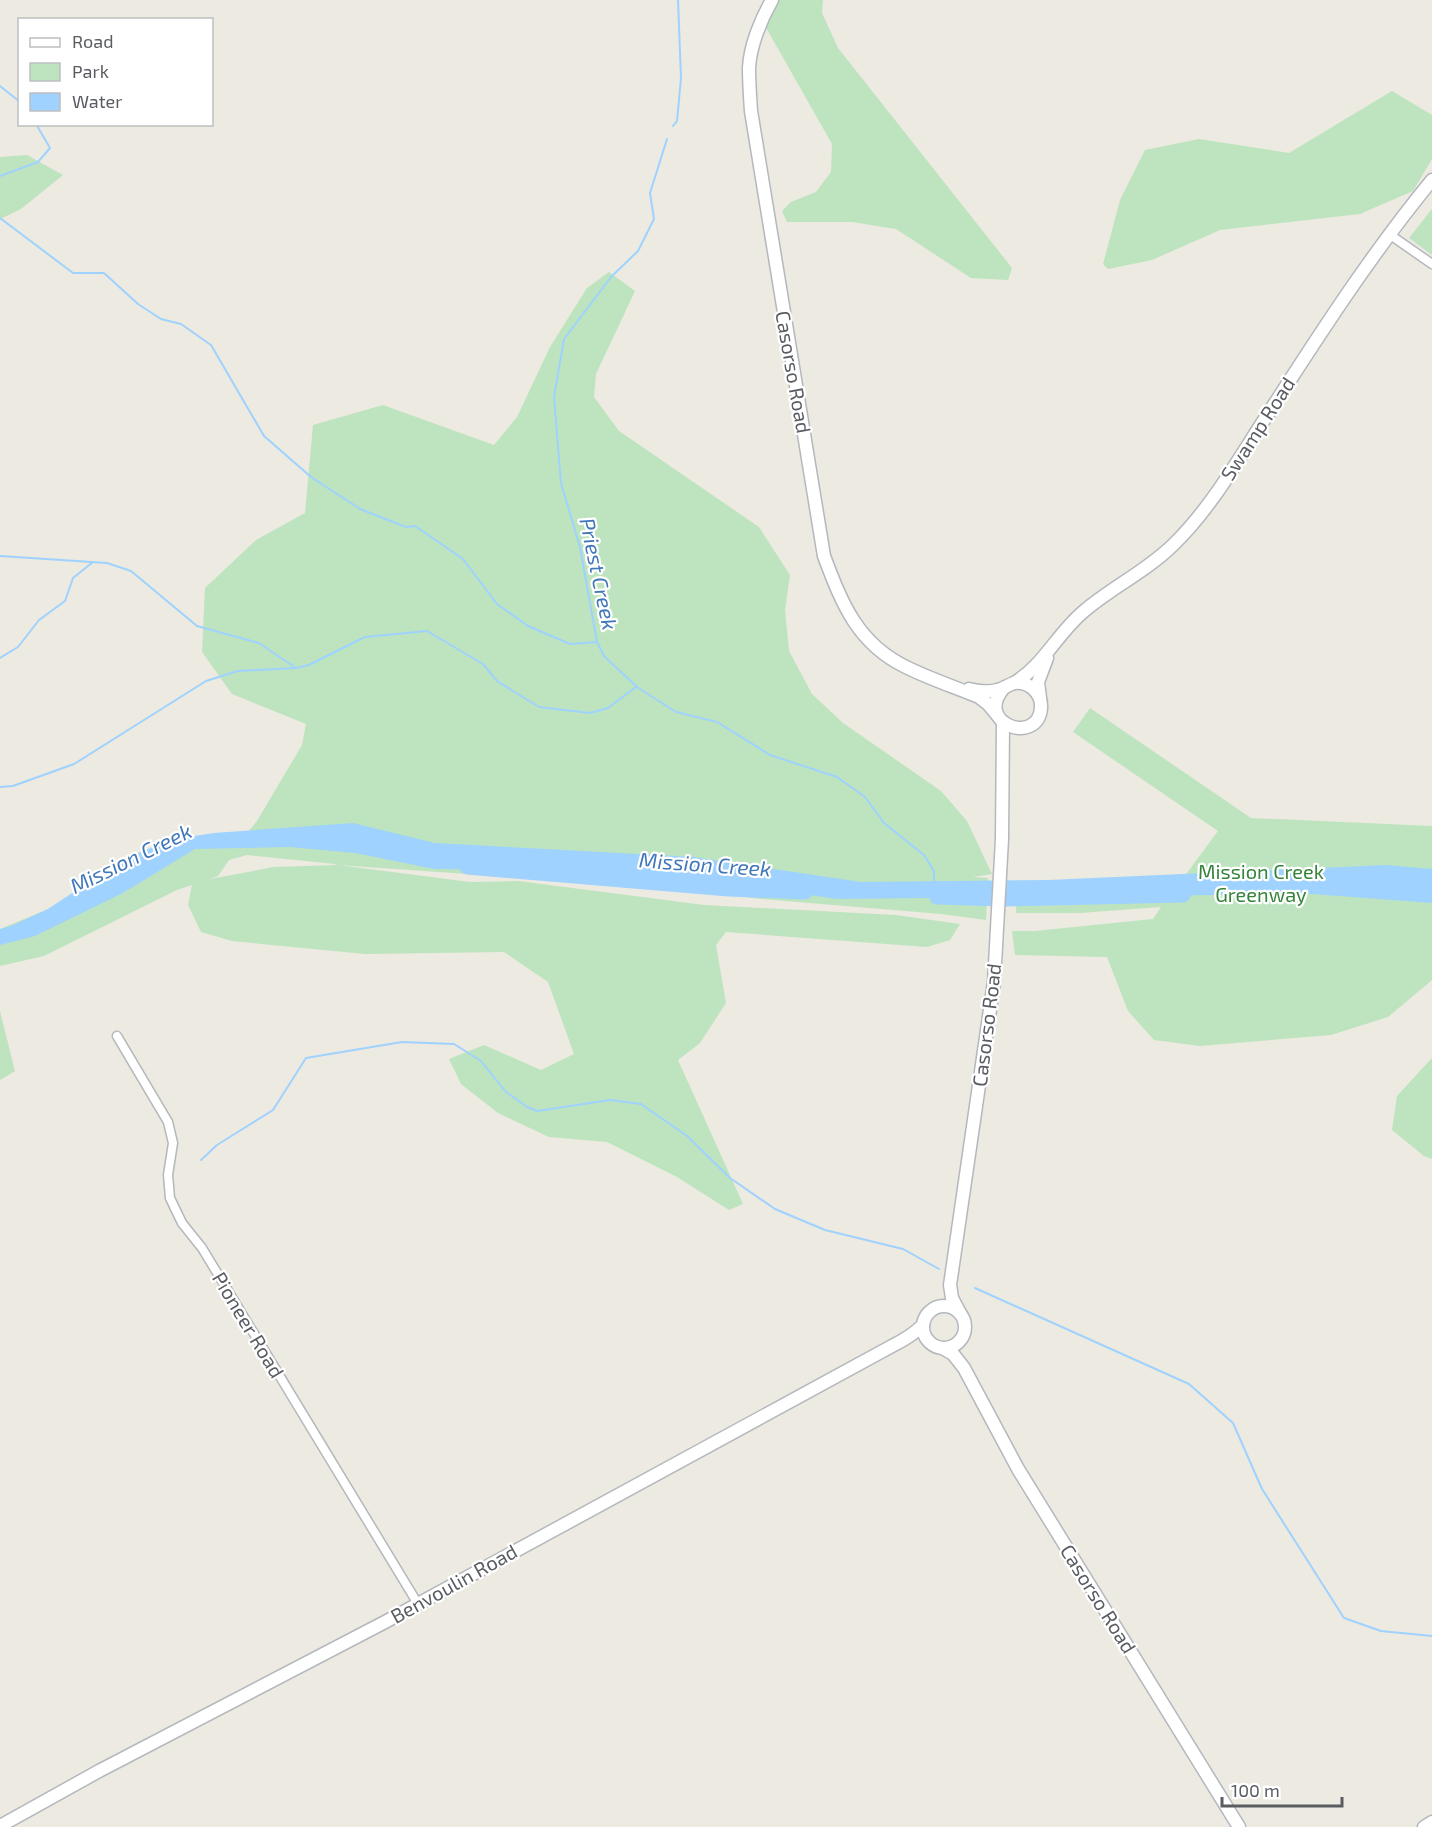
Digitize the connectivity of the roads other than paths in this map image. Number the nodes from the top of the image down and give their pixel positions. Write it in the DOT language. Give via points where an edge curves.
graph roads {
  1 [pos="772,0"];
  2 [pos="1432,180"];
  3 [pos="1389,234"];
  4 [pos="1432,264"];
  5 [pos="1052,648"];
  6 [pos="953,686"];
  7 [pos="1008,686"];
  8 [pos="1040,700"];
  9 [pos="1000,719"];
  10 [pos="1023,728"];
  11 [pos="1003,764"];
  12 [pos="117,1036"];
  13 [pos="950,1285"];
  14 [pos="934,1308"];
  15 [pos="960,1313"];
  16 [pos="922,1325"];
  17 [pos="905,1340"];
  18 [pos="962,1340"];
  19 [pos="930,1344"];
  20 [pos="944,1349"];
  21 [pos="964,1368"];
  22 [pos="418,1604"];
  23 [pos="1432,1822"];
  24 [pos="0,1826"];
  25 [pos="1239,1827"];
  26 [pos="1424,1827"];
  1 -- 6 [label="main road, Casorso Road" via="749,66 751,111 824,556 846,610 870,643 908,668"];
  2 -- 3 [label="main road, Swamp Road"];
  3 -- 4 [label="street"];
  3 -- 5 [label="main road, Swamp Road" via="1208,506 1174,545 1082,612"];
  5 -- 7 [label="main road, Swamp Road" via="1028,675"];
  5 -- 8 [label="main road, Swamp Road" via="1038,682"];
  6 -- 7 [label="main road, Casorso Road" via="995,691"];
  6 -- 9 [label="main road, Casorso Road" via="988,704"];
  7 -- 8 [label="main road" via="1020,683 1033,688"];
  7 -- 9 [label="main road" via="996,702"];
  8 -- 10 [label="main road" via="1040,714"];
  9 -- 10 [label="main road" via="1016,729"];
  9 -- 11 [label="main road, Casorso Road"];
  10 -- 11 [label="main road, Casorso Road" via="1012,741"];
  11 -- 13 [label="main road, Casorso Road" via="994,982"];
  12 -- 22 [label="street, Pioneer Road" via="168,1122 173,1143 168,1175 170,1198 182,1223 202,1248"];
  13 -- 14 [label="main road, Casorso Road"];
  13 -- 15 [label="main road, Casorso Road"];
  14 -- 15 [label="main road" via="948,1306"];
  14 -- 16 [label="main road"];
  15 -- 18 [label="main road" via="966,1326"];
  16 -- 17 [label="main road, Benvoulin Road"];
  16 -- 19 [label="main road"];
  17 -- 19 [label="main road"];
  17 -- 22 [label="main road, Benvoulin Road"];
  18 -- 20 [label="main road"];
  18 -- 21 [label="main road, Casorso Road"];
  19 -- 20 [label="main road"];
  20 -- 21 [label="main road, Casorso Road"];
  21 -- 25 [label="main road, Casorso Road" via="1018,1469"];
  22 -- 24 [label="main road, Benvoulin Road"];
  23 -- 26 [label="main road"];
}
